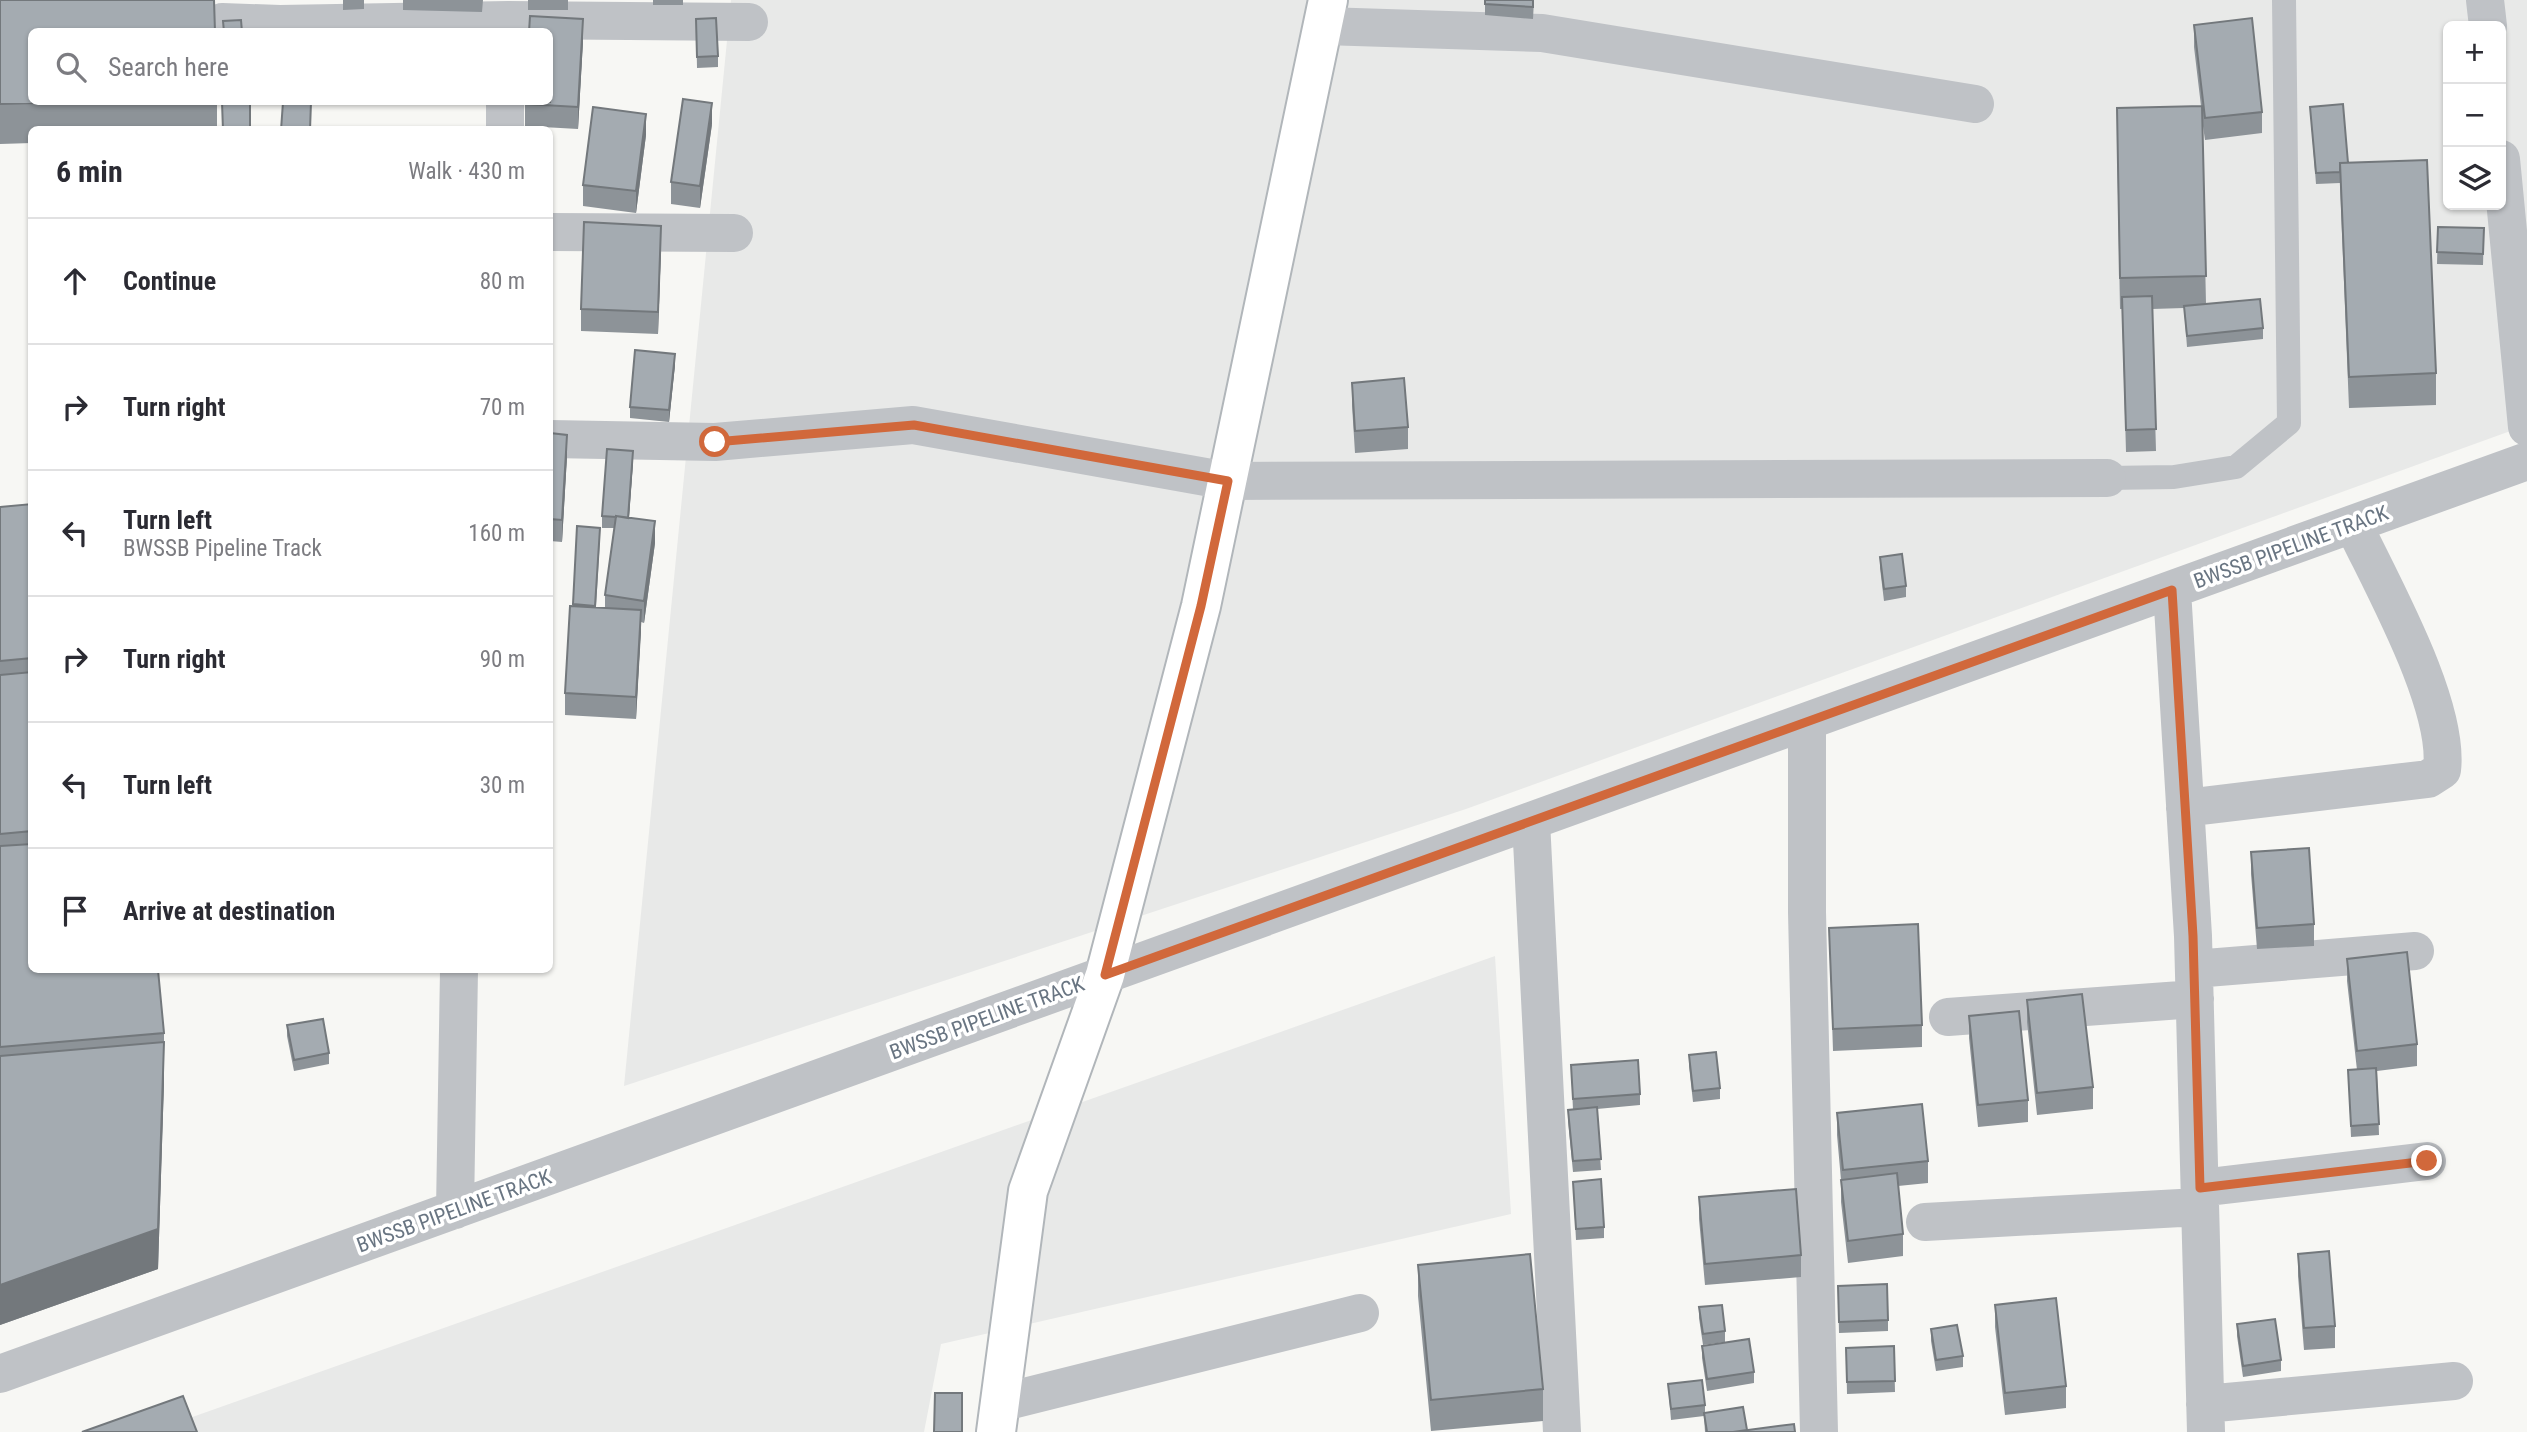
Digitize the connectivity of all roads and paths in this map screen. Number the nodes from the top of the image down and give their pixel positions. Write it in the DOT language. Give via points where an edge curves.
graph roads {
  1 [pos="2284,0"];
  2 [pos="2485,0"];
  3 [pos="1326,13"];
  4 [pos="508,17"];
  5 [pos="2487,21"];
  6 [pos="222,22"];
  7 [pos="749,22"];
  8 [pos="1975,104"];
  9 [pos="505,105"];
  10 [pos="505,126"];
  11 [pos="2506,210"];
  12 [pos="553,232"];
  13 [pos="734,233"];
  14 [pos="2527,427"];
  15 [pos="553,439"];
  16 [pos="2527,461"];
  17 [pos="2107,478"];
  18 [pos="1228,481"];
  19 [pos="2353,524"];
  20 [pos="2172,590"];
  21 [pos="1807,722"];
  22 [pos="2185,808"];
  23 [pos="1531,821"];
  24 [pos="2416,951"];
  25 [pos="459,973"];
  26 [pos="1105,975"];
  27 [pos="2194,984"];
  28 [pos="1948,1017"];
  29 [pos="2427,1161"];
  30 [pos="2199,1198"];
  31 [pos="455,1210"];
  32 [pos="1925,1222"];
  33 [pos="1360,1313"];
  34 [pos="0,1374"];
  35 [pos="2454,1381"];
  36 [pos="998,1418"];
  37 [pos="2205,1418"];
  38 [pos="1562,1432"];
  39 [pos="1819,1432"];
  1 -- 17 [label="lane" via="2289,424 2236,467 2174,477"];
  2 -- 5 [label="street"];
  3 -- 8 [label="street" via="1542,33"];
  3 -- 18 [label="street"];
  4 -- 6 [label="street"];
  4 -- 7 [label="street"];
  9 -- 10 [label="street"];
  11 -- 14 [label="street"];
  12 -- 13 [label="street"];
  15 -- 18 [label="street" via="715,442 914,425"];
  16 -- 19 [label="street, BWSSB PIPELINE TRACK"];
  17 -- 18 [label="street"];
  18 -- 26 [label="street" via="1201,606"];
  19 -- 20 [label="street, BWSSB PIPELINE TRACK"];
  19 -- 22 [label="street" via="2424,676 2444,752 2442,770 2428,779"];
  20 -- 21 [label="street, BWSSB PIPELINE TRACK"];
  20 -- 22 [label="street"];
  21 -- 23 [label="street, BWSSB PIPELINE TRACK"];
  21 -- 39 [label="street"];
  22 -- 27 [label="street"];
  23 -- 26 [label="street, BWSSB PIPELINE TRACK"];
  23 -- 38 [label="street"];
  24 -- 27 [label="street"];
  25 -- 31 [label="street"];
  26 -- 31 [label="street, BWSSB PIPELINE TRACK"];
  26 -- 36 [label="street" via="1028,1191"];
  27 -- 28 [label="street"];
  27 -- 30 [label="street"];
  29 -- 30 [label="street"];
  30 -- 32 [label="street"];
  30 -- 37 [label="street"];
  31 -- 34 [label="street, BWSSB PIPELINE TRACK"];
  33 -- 36 [label="street"];
  35 -- 37 [label="street"];
}
